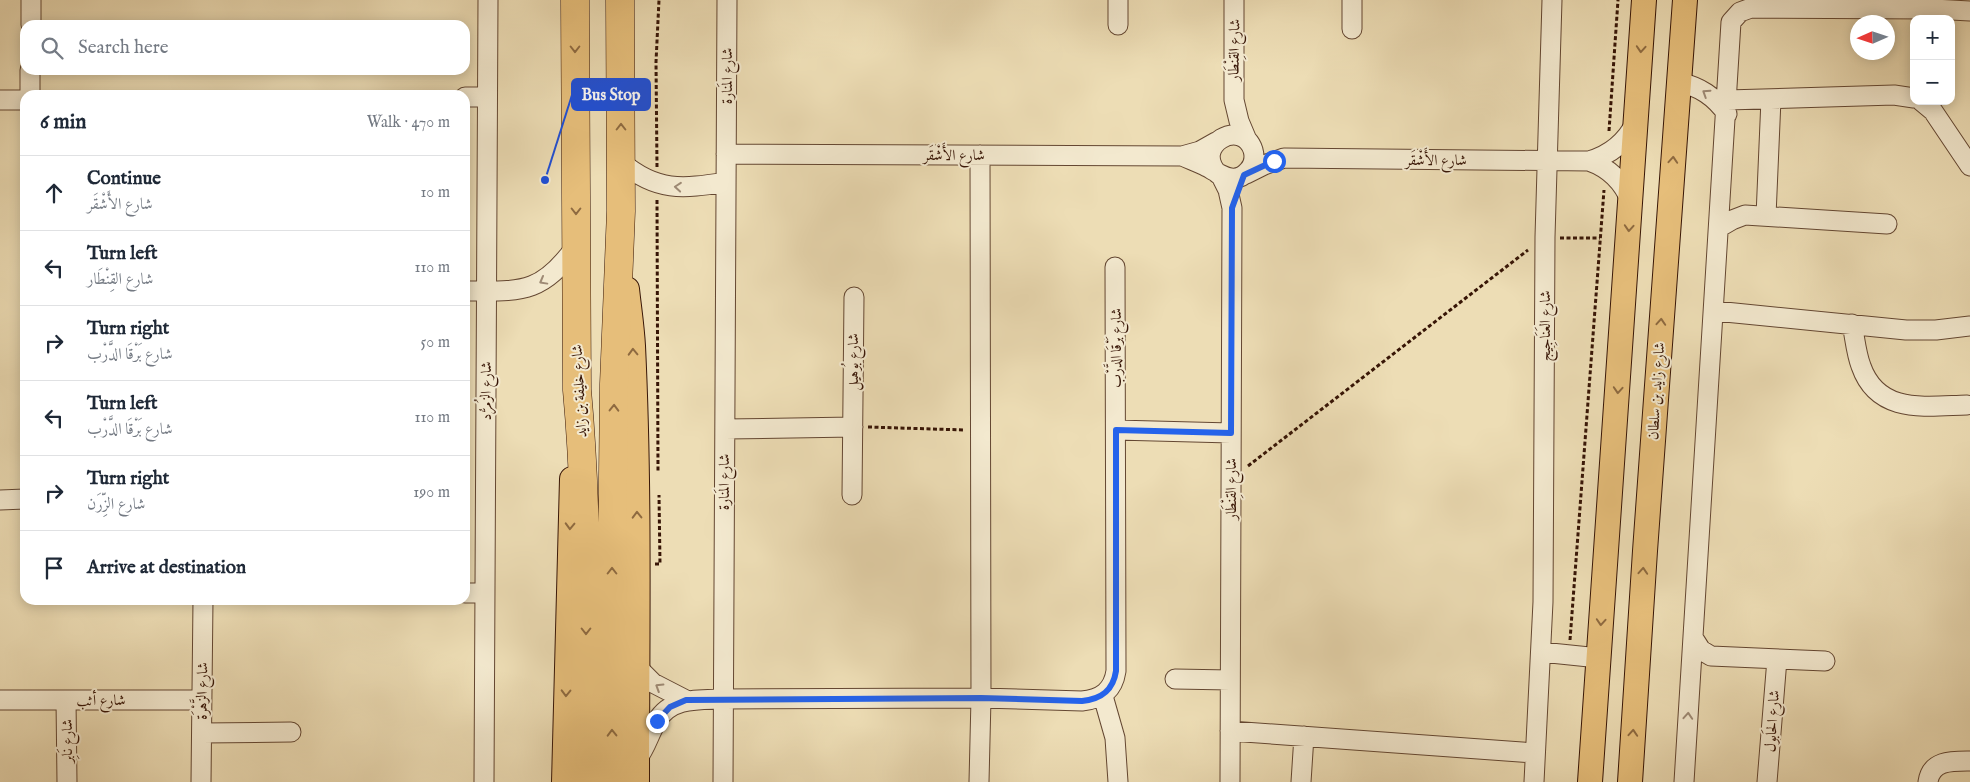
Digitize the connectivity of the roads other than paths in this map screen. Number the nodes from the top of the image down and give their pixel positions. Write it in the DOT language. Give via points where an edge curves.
graph roads {
  1 [pos="31,0"];
  2 [pos="488,0"];
  3 [pos="575,0"];
  4 [pos="727,0"];
  5 [pos="1118,0"];
  6 [pos="1234,0"];
  7 [pos="1352,0"];
  8 [pos="1552,0"];
  9 [pos="1644,0"];
  10 [pos="1685,0"];
  11 [pos="618,3"];
  12 [pos="1970,11"];
  13 [pos="31,20"];
  14 [pos="1118,25"];
  15 [pos="1352,28"];
  16 [pos="30,75"];
  17 [pos="1679,82"];
  18 [pos="30,90"];
  19 [pos="470,97"];
  20 [pos="487,97"];
  21 [pos="1910,97"];
  22 [pos="1771,99"];
  23 [pos="0,100"];
  24 [pos="20,100"];
  25 [pos="1234,100"];
  26 [pos="1926,105"];
  27 [pos="1727,107"];
  28 [pos="1637,120"];
  29 [pos="1218,140"];
  30 [pos="1248,141"];
  31 [pos="726,154"];
  32 [pos="980,155"];
  33 [pos="1182,156"];
  34 [pos="1284,158"];
  35 [pos="1547,161"];
  36 [pos="1607,161"];
  37 [pos="621,162"];
  38 [pos="1970,166"];
  39 [pos="1219,174"];
  40 [pos="1245,174"];
  41 [pos="726,182"];
  42 [pos="1722,198"];
  43 [pos="1631,204"];
  44 [pos="1232,208"];
  45 [pos="621,211"];
  46 [pos="1744,215"];
  47 [pos="1766,216"];
  48 [pos="1887,224"];
  49 [pos="1720,227"];
  50 [pos="576,246"];
  51 [pos="1115,267"];
  52 [pos="470,291"];
  53 [pos="487,291"];
  54 [pos="854,297"];
  55 [pos="1715,311"];
  56 [pos="1852,324"];
  57 [pos="1970,326"];
  58 [pos="577,390"];
  59 [pos="1967,405"];
  60 [pos="853,427"];
  61 [pos="725,429"];
  62 [pos="1116,430"];
  63 [pos="1231,433"];
  64 [pos="852,494"];
  65 [pos="20,499"];
  66 [pos="0,500"];
  67 [pos="470,593"];
  68 [pos="485,593"];
  69 [pos="203,605"];
  70 [pos="1694,639"];
  71 [pos="1541,652"];
  72 [pos="1711,656"];
  73 [pos="1599,658"];
  74 [pos="1777,659"];
  75 [pos="1826,661"];
  76 [pos="637,667"];
  77 [pos="1691,672"];
  78 [pos="1175,679"];
  79 [pos="1230,680"];
  80 [pos="1103,696"];
  81 [pos="981,698"];
  82 [pos="723,699"];
  83 [pos="0,700"];
  84 [pos="66,700"];
  85 [pos="202,700"];
  86 [pos="686,700"];
  87 [pos="1230,731"];
  88 [pos="291,732"];
  89 [pos="202,733"];
  90 [pos="1304,736"];
  91 [pos="1535,753"];
  92 [pos="1970,761"];
  93 [pos="637,771"];
  94 [pos="67,782"];
  95 [pos="201,782"];
  96 [pos="484,782"];
  97 [pos="564,782"];
  98 [pos="586,782"];
  99 [pos="613,782"];
  100 [pos="723,782"];
  101 [pos="979,782"];
  102 [pos="1118,782"];
  103 [pos="1230,782"];
  104 [pos="1302,782"];
  105 [pos="1534,782"];
  106 [pos="1590,782"];
  107 [pos="1630,782"];
  108 [pos="1684,782"];
  109 [pos="1767,782"];
  110 [pos="1928,782"];
  1 -- 13 [label="street"];
  2 -- 20 [label="street, شارع الزُمرُّد"];
  3 -- 50 [label="highway, شارع خليفة بن زايد, one-way"];
  4 -- 31 [label="street, شارع المَنارة"];
  5 -- 14 [label="street"];
  6 -- 25 [label="street, شارع القِنْطَار"];
  7 -- 15 [label="street"];
  8 -- 35 [label="street, شارع العَنَاجِيج"];
  9 -- 28 [label="main road, one-way"];
  10 -- 17 [label="main road, شارع زايد بن سلطان"];
  37 -- 11 [label="highway, one-way"];
  12 -- 27 [label="street" via="1933,8 1745,9 1735,16 1730,29"];
  16 -- 18 [label="street"];
  27 -- 17 [label="street, one-way" via="1690,84"];
  107 -- 17 [label="main road, شارع زايد بن سلطان, one-way"];
  19 -- 20 [label="street"];
  20 -- 53 [label="street, شارع الزُمرُّد"];
  21 -- 22 [label="street" via="1894,95"];
  22 -- 27 [label="street"];
  22 -- 47 [label="street"];
  23 -- 24 [label="street"];
  25 -- 29 [label="street, شارع القِنْطَار"];
  25 -- 30 [label="street, شارع القِنْطَار"];
  26 -- 38 [label="street"];
  27 -- 42 [label="street"];
  28 -- 36 [label="street, شارع الأَشْقَر"];
  28 -- 43 [label="main road"];
  29 -- 30 [label="street" via="1233,135"];
  29 -- 33 [label="street, شارع الأَشْقَر" via="1200,151"];
  29 -- 39 [label="street" via="1211,158"];
  30 -- 34 [label="street, شارع الأَشْقَر"];
  30 -- 40 [label="street" via="1254,158"];
  31 -- 32 [label="street, شارع الأَشْقَر"];
  31 -- 41 [label="street, شارع المَنارة"];
  32 -- 33 [label="street, شارع الأَشْقَر"];
  32 -- 81 [label="street"];
  33 -- 39 [label="street, شارع الأَشْقَر"];
  34 -- 35 [label="street, شارع الأَشْقَر"];
  34 -- 40 [label="street, شارع الأَشْقَر"];
  35 -- 36 [label="street, شارع الأَشْقَر"];
  35 -- 71 [label="street, شارع العَنَاجِيج"];
  36 -- 43 [label="street" via="1623,184"];
  41 -- 37 [label="street, one-way" via="690,188 658,183"];
  37 -- 45 [label="highway"];
  39 -- 40 [label="street" via="1230,178"];
  39 -- 44 [label="street, شارع القِنْطَار" via="1228,190"];
  40 -- 44 [label="street, شارع القِنْطَار"];
  41 -- 61 [label="street, شارع المَنارة"];
  42 -- 46 [label="street"];
  42 -- 49 [label="street"];
  43 -- 73 [label="main road, one-way"];
  44 -- 63 [label="street, شارع القِنْطَار"];
  76 -- 45 [label="main road, one-way" via="633,344"];
  99 -- 45 [label="highway, one-way" via="614,384"];
  46 -- 47 [label="street"];
  46 -- 49 [label="street"];
  47 -- 48 [label="street"];
  49 -- 55 [label="street"];
  50 -- 53 [label="street, one-way" via="555,272 539,283 517,290"];
  50 -- 58 [label="highway, شارع خليفة بن زايد"];
  51 -- 62 [label="street, شارع بَرْقَا الدَّرْب"];
  52 -- 53 [label="street"];
  53 -- 68 [label="street, شارع الزُمرُّد"];
  54 -- 60 [label="street, شارع بُوهيل"];
  55 -- 56 [label="street"];
  55 -- 70 [label="street"];
  56 -- 57 [label="street" via="1921,330"];
  56 -- 59 [label="street" via="1864,374 1883,396 1913,407"];
  58 -- 97 [label="main road, one-way" via="569,542"];
  58 -- 98 [label="highway, شارع خليفة بن زايد, one-way" via="586,538"];
  60 -- 61 [label="street"];
  60 -- 64 [label="street, شارع بُوهيل"];
  61 -- 82 [label="street, شارع المَنارة"];
  62 -- 63 [label="street"];
  62 -- 80 [label="street, شارع بَرْقَا الدَّرْب" via="1116,671 1113,685"];
  63 -- 79 [label="street, شارع القِنْطَار"];
  65 -- 66 [label="street"];
  67 -- 68 [label="street"];
  68 -- 96 [label="street, شارع الزُمرُّد"];
  69 -- 85 [label="street, شارع الزَّهْرَة"];
  70 -- 72 [label="street" via="1700,650"];
  70 -- 77 [label="street"];
  71 -- 73 [label="street"];
  71 -- 91 [label="street, شارع العَنَاجِيج"];
  72 -- 74 [label="street"];
  72 -- 77 [label="street"];
  73 -- 106 [label="main road"];
  74 -- 75 [label="street"];
  74 -- 109 [label="street, شارع الحَابول"];
  86 -- 76 [label="street, one-way" via="653,683"];
  76 -- 93 [label="main road"];
  108 -- 77 [label="street, one-way"];
  78 -- 79 [label="street"];
  79 -- 87 [label="street, شارع القِنْطَار"];
  80 -- 81 [label="street" via="1082,701"];
  80 -- 102 [label="street" via="1115,738"];
  81 -- 82 [label="street"];
  81 -- 101 [label="street"];
  82 -- 86 [label="street"];
  82 -- 100 [label="street, شارع المَنارة"];
  83 -- 84 [label="street, شارع أثب"];
  84 -- 85 [label="street, شارع أثب"];
  84 -- 94 [label="street, شارع نَابِر"];
  85 -- 89 [label="street, شارع الزَّهْرَة"];
  86 -- 93 [label="street" via="662,713"];
  87 -- 90 [label="street"];
  87 -- 103 [label="street, شارع القِنْطَار"];
  88 -- 89 [label="street"];
  89 -- 95 [label="street, شارع الزَّهْرَة"];
  90 -- 91 [label="street"];
  90 -- 104 [label="street"];
  91 -- 105 [label="street, شارع العَنَاجِيج"];
  92 -- 110 [label="street" via="1940,764 1930,773"];
}
